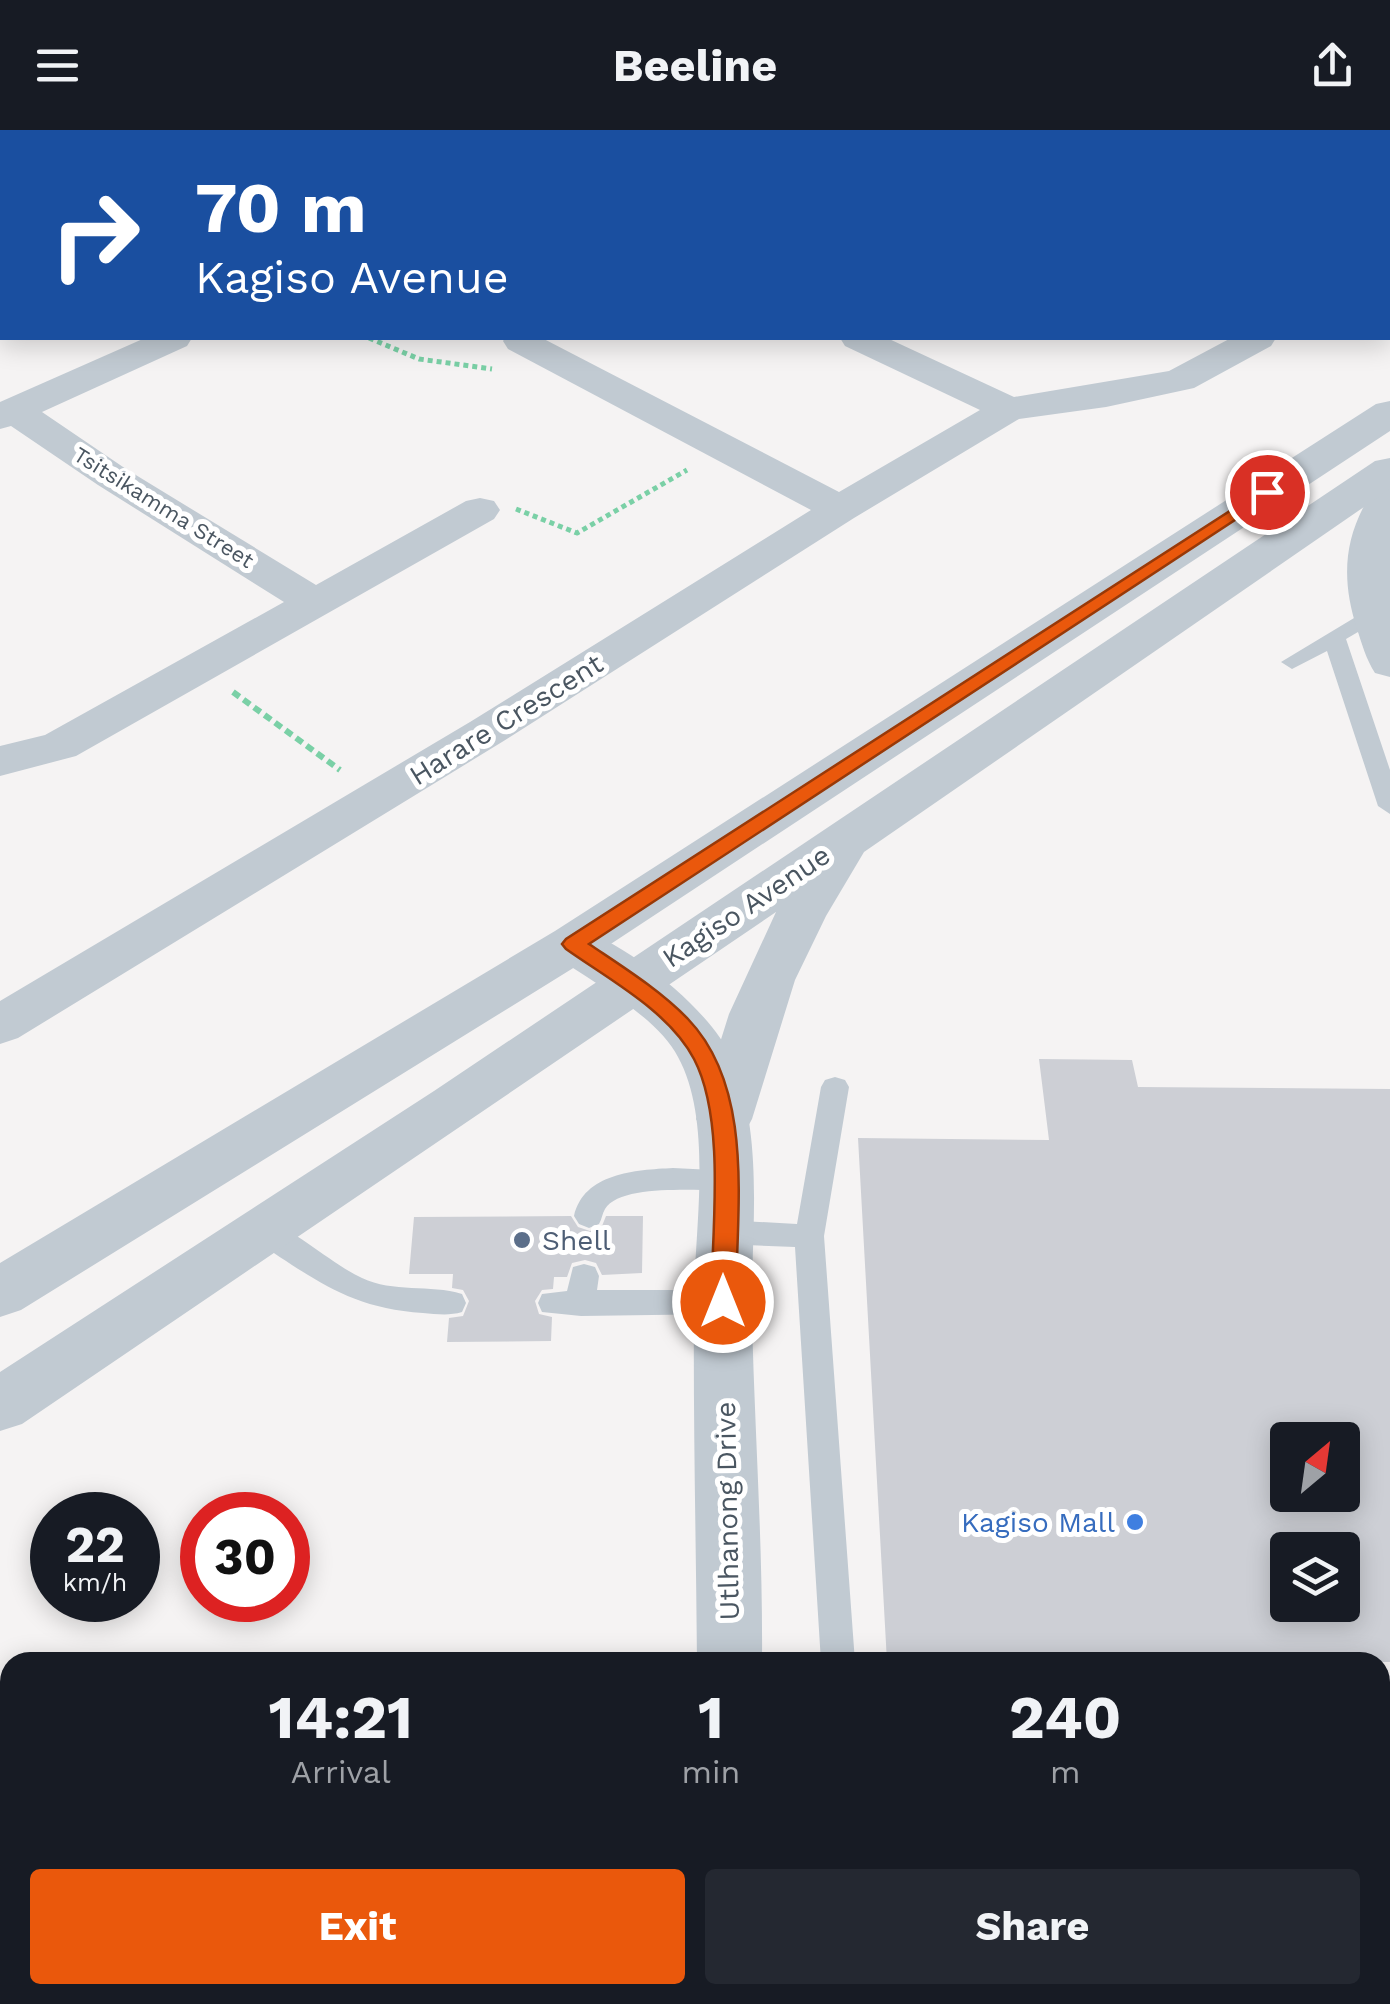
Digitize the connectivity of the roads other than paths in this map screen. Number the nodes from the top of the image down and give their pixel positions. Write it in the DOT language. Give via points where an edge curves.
graph roads {
  1 [pos="170,340"];
  2 [pos="862,340"];
  3 [pos="1254,340"];
  4 [pos="492,369"];
  5 [pos="1009,409"];
  6 [pos="1390,413"];
  7 [pos="7,414"];
  8 [pos="1390,470"];
  9 [pos="1390,496"];
  10 [pos="840,509"];
  11 [pos="480,510"];
  12 [pos="314,602"];
  13 [pos="1374,613"];
  14 [pos="1334,637"];
  15 [pos="1292,662"];
  16 [pos="1390,663"];
  17 [pos="0,760"];
  18 [pos="1390,806"];
  19 [pos="852,834"];
  20 [pos="573,944"];
  21 [pos="631,984"];
  22 [pos="0,1024"];
  23 [pos="835,1087"];
  24 [pos="724,1119"];
  25 [pos="723,1206"];
  26 [pos="589,1216"];
  27 [pos="262,1231"];
  28 [pos="809,1236"];
  29 [pos="0,1292"];
  30 [pos="573,1294"];
  31 [pos="450,1302"];
  32 [pos="723,1302"];
  33 [pos="82,1350"];
  34 [pos="0,1405"];
  35 [pos="0,1432"];
  36 [pos="730,1652"];
  37 [pos="837,1652"];
  1 -- 7 [label="street"];
  2 -- 5 [label="street"];
  3 -- 5 [label="street" via="1181,380"];
  4 -- 10 [label="street" via="528,344"];
  5 -- 10 [label="street, Harare Crescent"];
  6 -- 20 [label="street"];
  7 -- 12 [label="street, Tsitsikamma Street"];
  8 -- 19 [label="street, Kagiso Avenue"];
  9 -- 13 [label="street" via="1364,556"];
  10 -- 22 [label="street, Harare Crescent"];
  11 -- 12 [label="street"];
  12 -- 17 [label="street" via="60,746"];
  13 -- 14 [label="lane"];
  13 -- 16 [label="street"];
  14 -- 15 [label="lane"];
  14 -- 18 [label="lane"];
  19 -- 21 [label="street, Kagiso Avenue"];
  19 -- 24 [label="street" via="782,946"];
  20 -- 21 [label="street, Utlhanong Drive"];
  20 -- 29 [label="street"];
  21 -- 24 [label="street, Utlhanong Drive" via="696,1043"];
  21 -- 27 [label="street, Kagiso Avenue"];
  23 -- 28 [label="lane"];
  24 -- 25 [label="street, Utlhanong Drive"];
  25 -- 26 [label="lane" via="638,1182 592,1202"];
  25 -- 28 [label="lane"];
  25 -- 32 [label="street, Utlhanong Drive"];
  27 -- 31 [label="lane" via="357,1290"];
  27 -- 33 [label="street, Kagiso Avenue"];
  28 -- 37 [label="lane"];
  30 -- 32 [label="lane"];
  32 -- 36 [label="street, Utlhanong Drive"];
  33 -- 34 [label="street, Kagiso Avenue"];
  33 -- 35 [label="street"];
}
